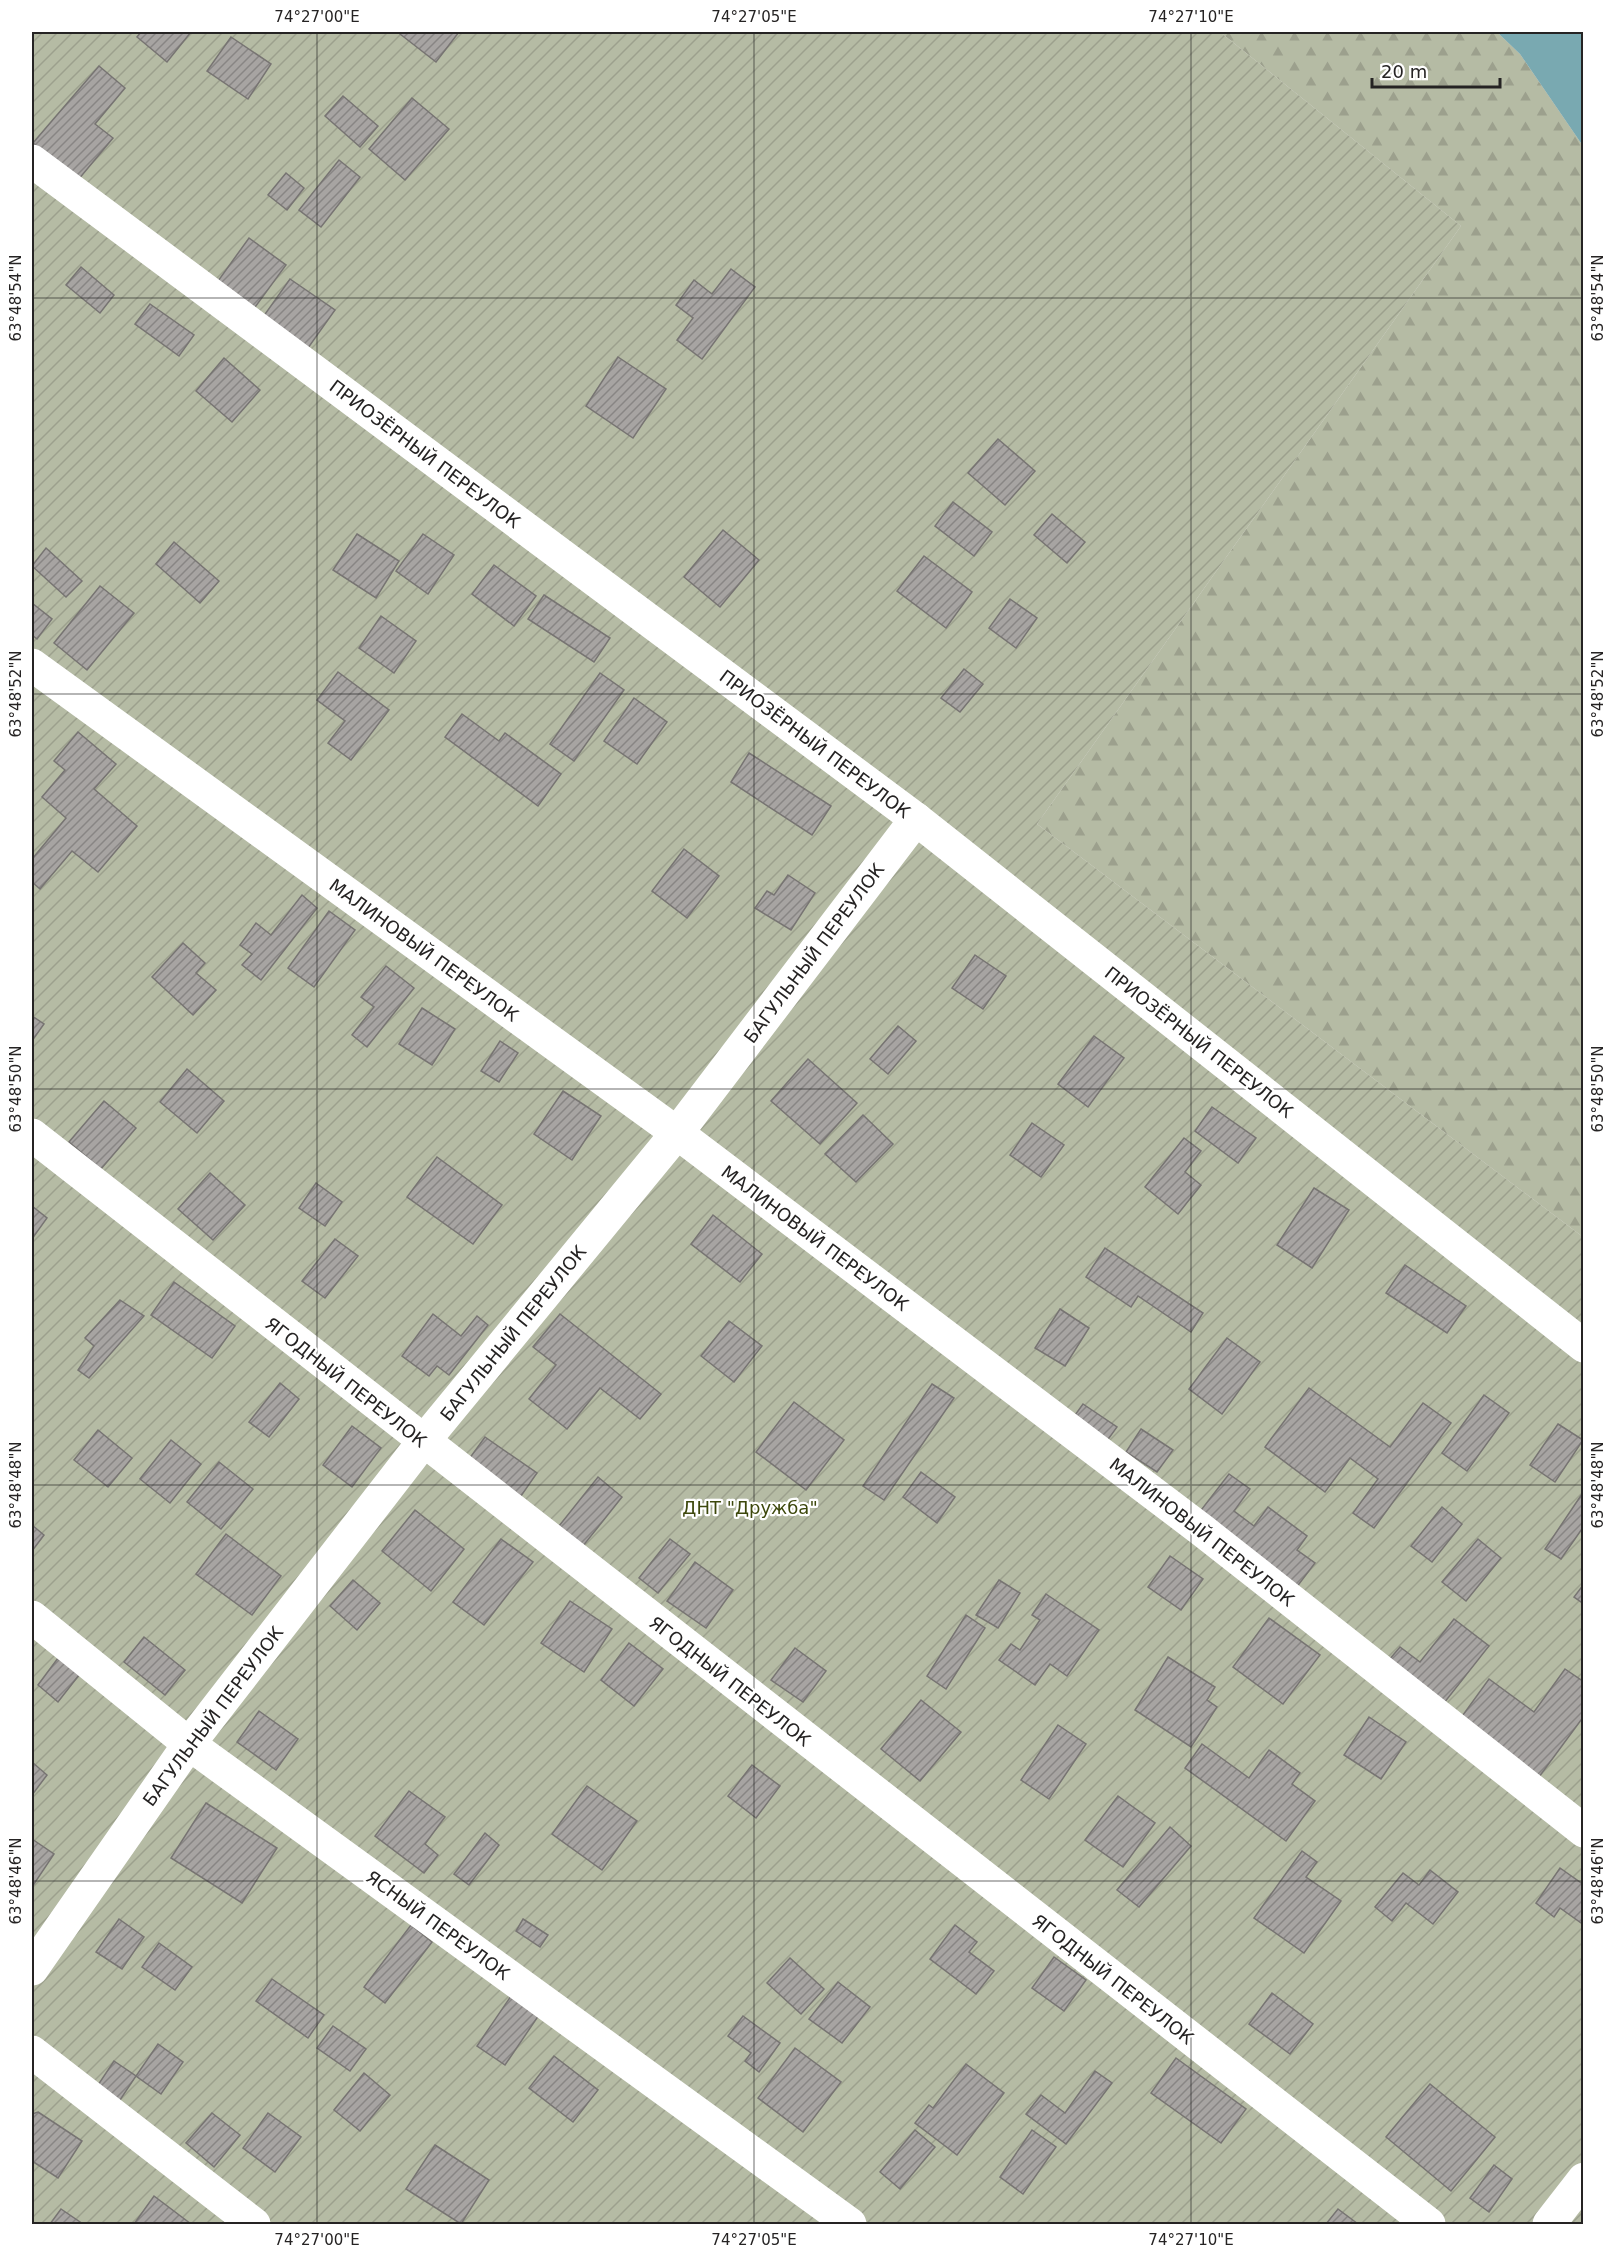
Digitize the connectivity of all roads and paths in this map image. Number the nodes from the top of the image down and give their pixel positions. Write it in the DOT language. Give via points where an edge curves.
graph roads {
  1 [pos="32,161"];
  2 [pos="32,665"];
  3 [pos="916,819"];
  4 [pos="677,1133"];
  5 [pos="32,1135"];
  6 [pos="1584,1346"];
  7 [pos="423,1442"];
  8 [pos="32,1617"];
  9 [pos="189,1744"];
  10 [pos="1584,1831"];
  11 [pos="32,1969"];
  12 [pos="32,2052"];
  13 [pos="1584,2179"];
  14 [pos="254,2224"];
  15 [pos="850,2224"];
  16 [pos="1429,2224"];
  17 [pos="1549,2224"];
  1 -- 3 [label="street, ПРИОЗЁРНЫЙ ПЕРЕУЛОК"];
  2 -- 4 [label="street, МАЛИНОВЫЙ ПЕРЕУЛОК"];
  3 -- 4 [label="street, БАГУЛЬНЫЙ ПЕРЕУЛОК"];
  3 -- 6 [label="street, ПРИОЗЁРНЫЙ ПЕРЕУЛОК"];
  4 -- 7 [label="street, БАГУЛЬНЫЙ ПЕРЕУЛОК"];
  4 -- 10 [label="street, МАЛИНОВЫЙ ПЕРЕУЛОК" via="1203,1532"];
  5 -- 7 [label="street, ЯГОДНЫЙ ПЕРЕУЛОК"];
  7 -- 9 [label="street, БАГУЛЬНЫЙ ПЕРЕУЛОК"];
  7 -- 16 [label="street, ЯГОДНЫЙ ПЕРЕУЛОК"];
  8 -- 9 [label="street, ЯСНЫЙ ПЕРЕУЛОК"];
  9 -- 11 [label="street, БАГУЛЬНЫЙ ПЕРЕУЛОК"];
  9 -- 15 [label="street, ЯСНЫЙ ПЕРЕУЛОК"];
  12 -- 14 [label="street"];
  13 -- 17 [label="street"];
}
